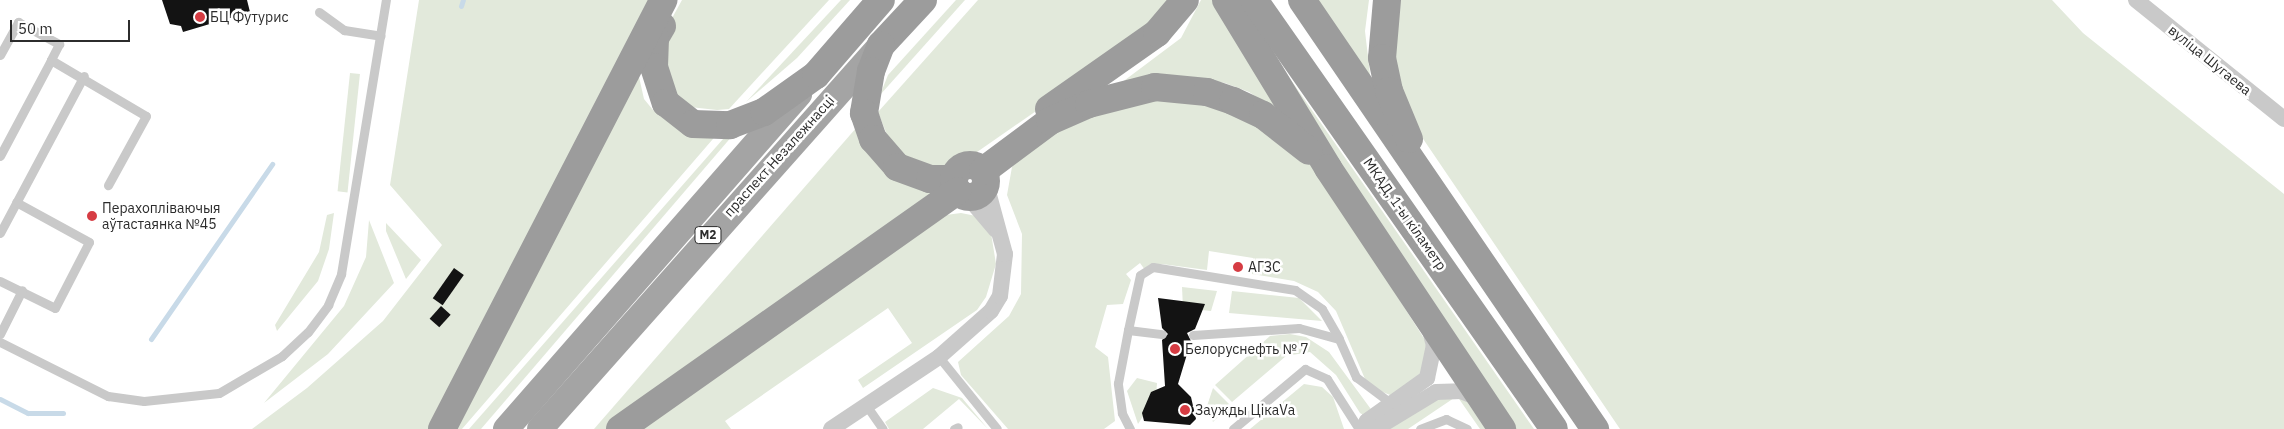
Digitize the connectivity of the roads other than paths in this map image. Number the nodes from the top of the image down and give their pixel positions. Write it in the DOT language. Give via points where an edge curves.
graph roads {
  1 [pos="386,0"];
  2 [pos="664,0"];
  3 [pos="675,0"];
  4 [pos="880,0"];
  5 [pos="923,0"];
  6 [pos="1186,0"];
  7 [pos="1226,0"];
  8 [pos="1254,0"];
  9 [pos="1302,0"];
  10 [pos="1387,0"];
  11 [pos="2136,0"];
  12 [pos="319,12"];
  13 [pos="381,36"];
  14 [pos="881,45"];
  15 [pos="0,55"];
  16 [pos="51,60"];
  17 [pos="816,75"];
  18 [pos="84,76"];
  19 [pos="2284,120"];
  20 [pos="0,156"];
  21 [pos="1328,168"];
  22 [pos="970,181"];
  23 [pos="108,185"];
  24 [pos="1431,194"];
  25 [pos="16,202"];
  26 [pos="0,233"];
  27 [pos="1004,240"];
  28 [pos="0,281"];
  29 [pos="22,290"];
  30 [pos="1428,320"];
  31 [pos="1128,330"];
  32 [pos="0,334"];
  33 [pos="1162,334"];
  34 [pos="1193,335"];
  35 [pos="1339,339"];
  36 [pos="0,342"];
  37 [pos="939,357"];
  38 [pos="1481,399"];
  39 [pos="1392,404"];
  40 [pos="866,405"];
  41 [pos="1125,428"];
  42 [pos="442,429"];
  43 [pos="506,429"];
  44 [pos="540,429"];
  45 [pos="620,429"];
  46 [pos="831,429"];
  47 [pos="884,429"];
  48 [pos="997,429"];
  49 [pos="1234,429"];
  50 [pos="1361,429"];
  51 [pos="1375,429"];
  52 [pos="1420,429"];
  53 [pos="1467,429"];
  54 [pos="1502,429"];
  55 [pos="1554,429"];
  56 [pos="1595,429"];
  1 -- 13 [label="lane"];
  2 -- 42 [label="highway"];
  3 -- 17 [label="highway" via="655,38 654,67 666,103 693,124 730,125 764,112"];
  4 -- 17 [label="highway, праспект Незалежнасці / М2"];
  5 -- 14 [label="highway, праспект Незалежнасці / М2"];
  6 -- 22 [label="highway" via="1157,33"];
  7 -- 21 [label="highway"];
  8 -- 55 [label="highway, МКАД, 1-ы кіламетр"];
  9 -- 24 [label="highway"];
  10 -- 24 [label="highway" via="1382,58 1389,91"];
  11 -- 19 [label="street, вуліца Шугаева"];
  12 -- 13 [label="lane" via="344,30"];
  13 -- 36 [label="lane" via="341,274 328,305 308,332 282,356 219,393 144,401 108,396"];
  14 -- 22 [label="highway" via="870,72 864,113 873,139 897,167 912,174"];
  14 -- 44 [label="main road, праспект Незалежнасці / М2"];
  15 -- 16 [label="lane" via="18,22 59,44"];
  16 -- 18 [label="lane"];
  16 -- 20 [label="lane"];
  17 -- 43 [label="main road, праспект Незалежнасці / М2"];
  18 -- 23 [label="lane" via="146,116"];
  18 -- 25 [label="lane"];
  21 -- 22 [label="highway" via="1291,135 1241,104 1208,92 1155,87 1089,104 1050,121"];
  21 -- 30 [label="highway"];
  22 -- 27 [label="street"];
  22 -- 27 [label="street"];
  22 -- 45 [label="highway"];
  24 -- 56 [label="highway"];
  25 -- 26 [label="lane"];
  25 -- 29 [label="lane" via="90,242 55,308"];
  27 -- 37 [label="street" via="1000,296 975,328"];
  28 -- 29 [label="lane"];
  29 -- 32 [label="lane"];
  30 -- 38 [label="highway"];
  30 -- 39 [label="street" via="1434,346 1427,378"];
  31 -- 33 [label="lane"];
  31 -- 35 [label="lane" via="1140,275 1153,267 1295,290 1322,309"];
  31 -- 41 [label="lane" via="1118,383"];
  34 -- 35 [label="lane" via="1299,328"];
  35 -- 39 [label="lane" via="1356,377"];
  37 -- 40 [label="street"];
  37 -- 48 [label="lane"];
  38 -- 51 [label="street" via="1461,391 1436,392"];
  38 -- 54 [label="highway"];
  39 -- 50 [label="street"];
  40 -- 46 [label="street"];
  40 -- 47 [label="lane"];
  49 -- 50 [label="lane" via="1305,369 1327,379"];
  52 -- 53 [label="lane" via="1446,419"];
}
